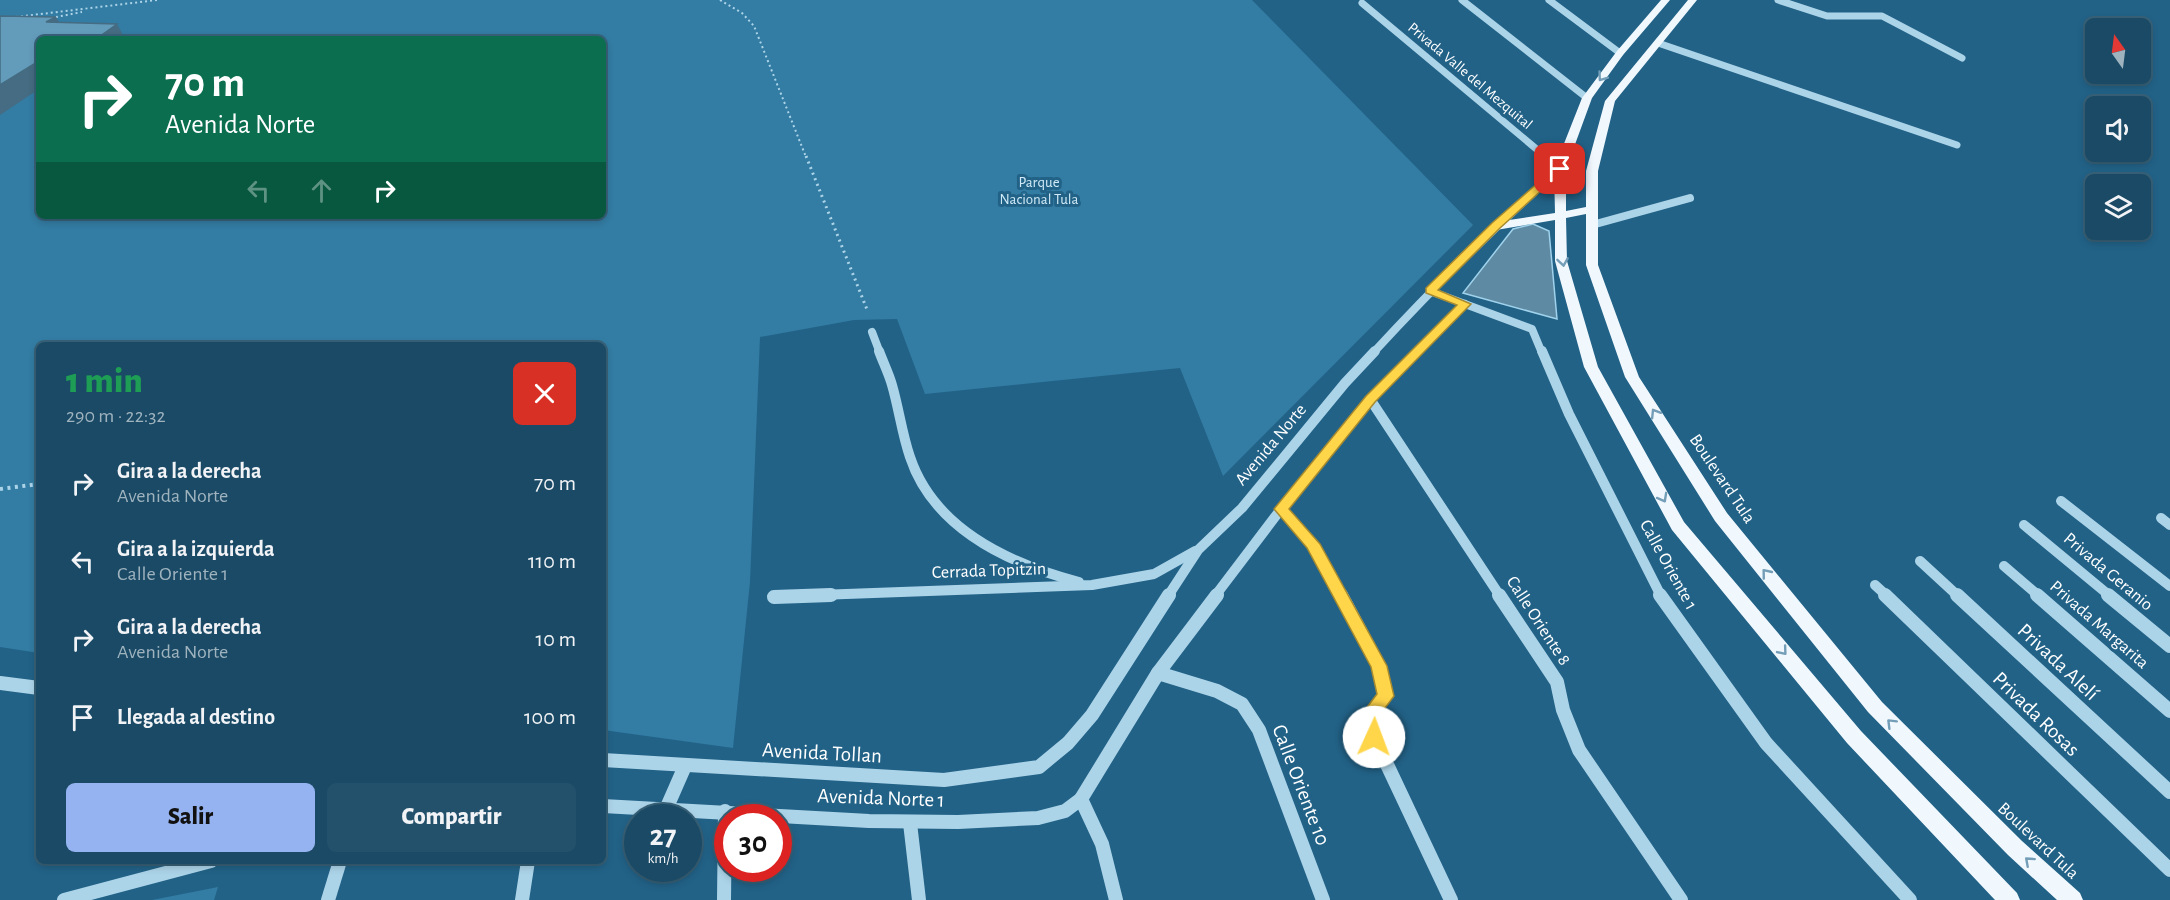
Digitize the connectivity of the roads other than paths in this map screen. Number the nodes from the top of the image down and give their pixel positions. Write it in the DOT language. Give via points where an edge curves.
graph roads {
  1 [pos="1462,0"];
  2 [pos="1549,0"];
  3 [pos="1666,0"];
  4 [pos="1693,0"];
  5 [pos="1778,0"];
  6 [pos="1362,3"];
  7 [pos="1658,43"];
  8 [pos="1620,53"];
  9 [pos="1962,58"];
  10 [pos="1587,98"];
  11 [pos="1957,145"];
  12 [pos="1560,169"];
  13 [pos="1690,198"];
  14 [pos="1560,216"];
  15 [pos="1592,218"];
  16 [pos="1496,226"];
  17 [pos="1430,291"];
  18 [pos="1465,304"];
  19 [pos="872,332"];
  20 [pos="1370,399"];
  21 [pos="2061,501"];
  22 [pos="1281,509"];
  23 [pos="2024,525"];
  24 [pos="1198,550"];
  25 [pos="1920,561"];
  26 [pos="2004,566"];
  27 [pos="1092,585"];
  28 [pos="1875,585"];
  29 [pos="2170,586"];
  30 [pos="774,597"];
  31 [pos="2170,646"];
  32 [pos="1158,673"];
  33 [pos="0,683"];
  34 [pos="36,688"];
  35 [pos="2170,711"];
  36 [pos="606,760"];
  37 [pos="685,766"];
  38 [pos="1039,767"];
  39 [pos="2170,792"];
  40 [pos="1081,799"];
  41 [pos="668,804"];
  42 [pos="606,806"];
  43 [pos="624,806"];
  44 [pos="792,815"];
  45 [pos="910,823"];
  46 [pos="200,864"];
  47 [pos="339,864"];
  48 [pos="528,864"];
  49 [pos="2170,870"];
  50 [pos="724,882"];
  51 [pos="64,900"];
  52 [pos="328,900"];
  53 [pos="522,900"];
  54 [pos="724,900"];
  55 [pos="919,900"];
  56 [pos="1116,900"];
  57 [pos="1323,900"];
  58 [pos="1451,900"];
  59 [pos="1681,900"];
  60 [pos="1910,900"];
  61 [pos="2009,900"];
  62 [pos="2072,900"];
  1 -- 10 [label="street"];
  2 -- 8 [label="street"];
  3 -- 8 [label="main road"];
  4 -- 7 [label="main road, Boulevard Tula"];
  5 -- 9 [label="street" via="1834,17 1882,16"];
  6 -- 12 [label="street, Privada Valle del Mezquital"];
  7 -- 11 [label="street"];
  7 -- 15 [label="main road, Boulevard Tula" via="1610,101 1592,171"];
  8 -- 10 [label="main road, one-way"];
  10 -- 12 [label="main road"];
  12 -- 14 [label="main road"];
  12 -- 16 [label="street, Avenida Norte"];
  13 -- 15 [label="street"];
  14 -- 15 [label="main road"];
  14 -- 16 [label="main road"];
  14 -- 61 [label="main road, one-way" via="1561,261 1591,367 1678,526 1854,737"];
  62 -- 15 [label="main road, Boulevard Tula, one-way" via="1875,707 1720,517 1632,377 1592,265"];
  16 -- 17 [label="street, Avenida Norte"];
  17 -- 18 [label="street, Calle Oriente 1"];
  17 -- 24 [label="street, Avenida Norte" via="1345,383 1242,508"];
  18 -- 20 [label="street"];
  18 -- 60 [label="street, Calle Oriente 1" via="1532,329 1569,414 1664,602 1766,743"];
  19 -- 27 [label="street" via="892,385 910,458 933,503 984,546 1044,573"];
  20 -- 22 [label="street"];
  20 -- 59 [label="street, Calle Oriente 8" via="1557,682 1579,750"];
  21 -- 29 [label="street"];
  22 -- 32 [label="street"];
  22 -- 58 [label="street" via="1313,544 1379,666 1385,696 1371,714 1374,737"];
  23 -- 31 [label="street, Privada Geranio"];
  24 -- 27 [label="street, Cerrada Topitzin" via="1154,574"];
  24 -- 38 [label="street, Avenida Norte" via="1092,715 1068,743"];
  25 -- 39 [label="street, Privada Alelí"];
  26 -- 35 [label="street, Privada Margarita"];
  27 -- 30 [label="street, Cerrada Topitzin"];
  28 -- 49 [label="street, Privada Rosas"];
  32 -- 40 [label="street"];
  32 -- 57 [label="street, Calle Oriente 10" via="1217,691 1242,704 1259,730"];
  33 -- 34 [label="street"];
  36 -- 37 [label="street, Avenida Tollan"];
  37 -- 38 [label="street, Avenida Tollan" via="944,780"];
  37 -- 41 [label="street"];
  40 -- 45 [label="street, Avenida Norte 1" via="1065,812 1042,817"];
  40 -- 56 [label="street" via="1102,844"];
  42 -- 43 [label="street, Avenida Norte 1"];
  44 -- 45 [label="street, Avenida Norte 1"];
  45 -- 55 [label="street"];
  46 -- 51 [label="street"];
  47 -- 52 [label="street"];
  48 -- 53 [label="street"];
  50 -- 54 [label="street"];
}
